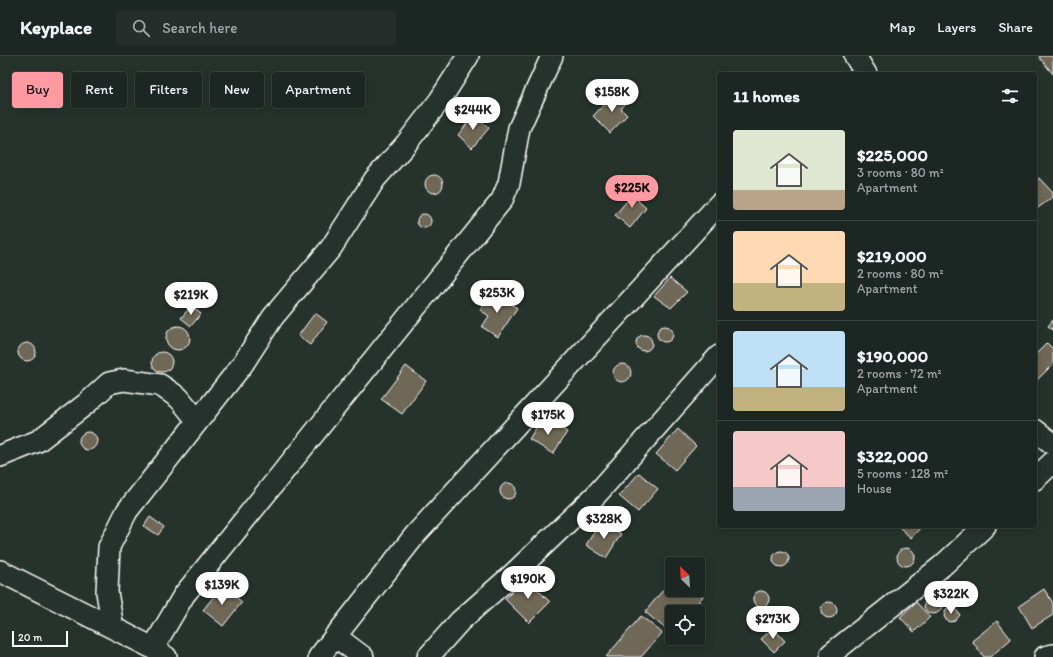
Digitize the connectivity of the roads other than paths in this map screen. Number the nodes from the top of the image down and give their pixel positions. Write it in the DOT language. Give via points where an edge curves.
graph roads {
  1 [pos="468,56"];
  2 [pos="552,56"];
  3 [pos="855,56"];
  4 [pos="865,72"];
  5 [pos="717,206"];
  6 [pos="717,358"];
  7 [pos="197,420"];
  8 [pos="1037,432"];
  9 [pos="1053,444"];
  10 [pos="0,456"];
  11 [pos="1053,462"];
  12 [pos="1037,477"];
  13 [pos="983,528"];
  14 [pos="0,571"];
  15 [pos="113,628"];
  16 [pos="336,636"];
  17 [pos="160,653"];
  18 [pos="1053,655"];
  19 [pos="830,656"];
  20 [pos="319,657"];
  21 [pos="362,657"];
  22 [pos="428,657"];
  23 [pos="1045,657"];
  1 -- 7 [label="street" via="440,100 375,179 331,248 273,317 242,365"];
  2 -- 17 [label="street" via="519,128 509,183 502,200 184,596"];
  3 -- 4 [label="street"];
  5 -- 16 [label="street" via="416,534"];
  6 -- 22 [label="street" via="595,496 460,621"];
  7 -- 10 [label="street" via="179,398 160,385 124,380 109,383 38,441"];
  7 -- 15 [label="street" via="127,511 109,547 107,592"];
  8 -- 9 [label="street"];
  11 -- 12 [label="street"];
  13 -- 19 [label="street" via="942,566"];
  14 -- 15 [label="street"];
  15 -- 17 [label="street"];
  16 -- 20 [label="street"];
  16 -- 21 [label="street"];
  18 -- 23 [label="street"];
}
